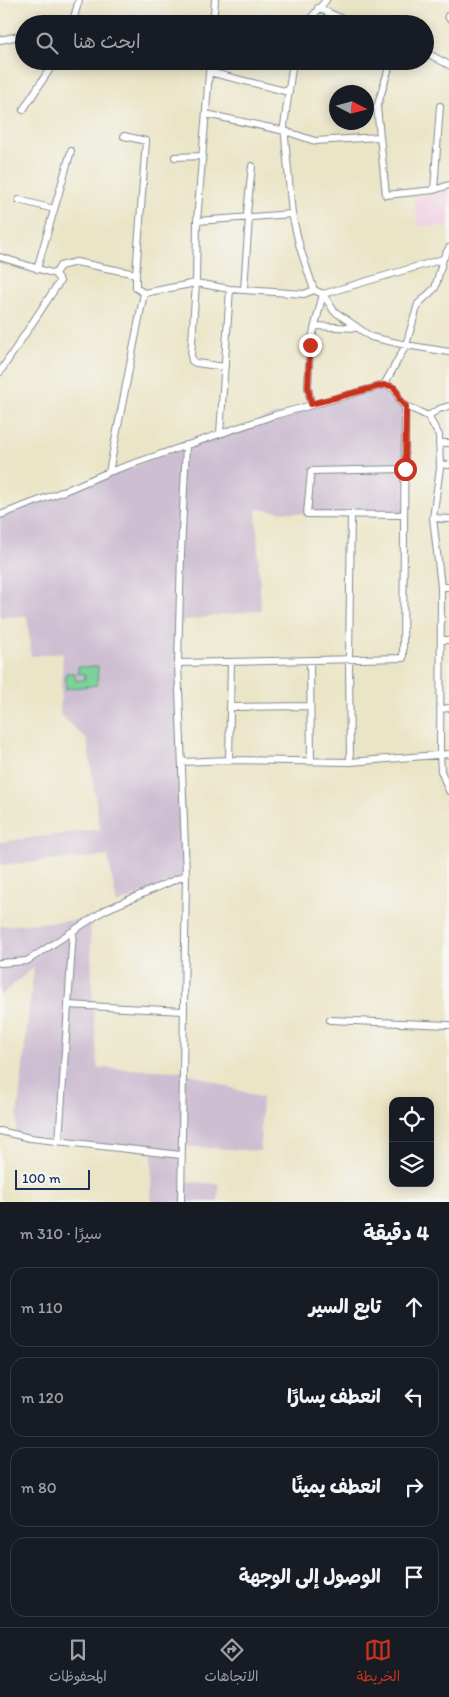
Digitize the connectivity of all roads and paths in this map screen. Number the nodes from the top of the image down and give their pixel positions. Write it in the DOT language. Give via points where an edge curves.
graph roads {
  1 [pos="79,0"];
  2 [pos="215,0"];
  3 [pos="326,0"];
  4 [pos="318,8"];
  5 [pos="75,15"];
  6 [pos="214,15"];
  7 [pos="313,15"];
  8 [pos="334,15"];
  9 [pos="15,36"];
  10 [pos="0,40"];
  11 [pos="434,57"];
  12 [pos="449,65"];
  13 [pos="49,70"];
  14 [pos="292,70"];
  15 [pos="388,70"];
  16 [pos="209,72"];
  17 [pos="289,92"];
  18 [pos="440,106"];
  19 [pos="24,110"];
  20 [pos="206,114"];
  21 [pos="285,131"];
  22 [pos="124,136"];
  23 [pos="379,137"];
  24 [pos="70,151"];
  25 [pos="202,156"];
  26 [pos="175,157"];
  27 [pos="252,166"];
  28 [pos="449,186"];
  29 [pos="434,190"];
  30 [pos="19,200"];
  31 [pos="54,209"];
  32 [pos="292,214"];
  33 [pos="249,218"];
  34 [pos="197,221"];
  35 [pos="449,248"];
  36 [pos="0,257"];
  37 [pos="443,259"];
  38 [pos="37,269"];
  39 [pos="55,274"];
  40 [pos="136,274"];
  41 [pos="196,283"];
  42 [pos="230,289"];
  43 [pos="244,289"];
  44 [pos="314,290"];
  45 [pos="144,293"];
  46 [pos="323,294"];
  47 [pos="315,326"];
  48 [pos="356,328"];
  49 [pos="406,345"];
  50 [pos="449,352"];
  51 [pos="225,367"];
  52 [pos="0,372"];
  53 [pos="384,385"];
  54 [pos="311,404"];
  55 [pos="406,406"];
  56 [pos="449,406"];
  57 [pos="428,416"];
  58 [pos="220,433"];
  59 [pos="440,443"];
  60 [pos="449,443"];
  61 [pos="186,445"];
  62 [pos="440,464"];
  63 [pos="449,465"];
  64 [pos="405,469"];
  65 [pos="109,472"];
  66 [pos="351,514"];
  67 [pos="404,514"];
  68 [pos="0,515"];
  69 [pos="433,518"];
  70 [pos="449,519"];
  71 [pos="441,587"];
  72 [pos="449,587"];
  73 [pos="441,640"];
  74 [pos="449,640"];
  75 [pos="349,659"];
  76 [pos="310,660"];
  77 [pos="178,662"];
  78 [pos="231,662"];
  79 [pos="310,706"];
  80 [pos="231,707"];
  81 [pos="449,708"];
  82 [pos="440,709"];
  83 [pos="449,754"];
  84 [pos="440,755"];
  85 [pos="229,760"];
  86 [pos="311,761"];
  87 [pos="182,762"];
  88 [pos="350,762"];
  89 [pos="449,791"];
  90 [pos="186,875"];
  91 [pos="73,930"];
  92 [pos="0,963"];
  93 [pos="68,1005"];
  94 [pos="183,1011"];
  95 [pos="330,1020"];
  96 [pos="449,1026"];
  97 [pos="0,1131"];
  98 [pos="60,1141"];
  99 [pos="181,1155"];
  100 [pos="181,1202"];
  1 -- 5 [label="street"];
  2 -- 6 [label="street"];
  3 -- 4 [label="street"];
  4 -- 7 [label="street"];
  4 -- 8 [label="street"];
  9 -- 10 [label="street"];
  11 -- 12 [label="street"];
  13 -- 19 [label="street"];
  14 -- 17 [label="street"];
  15 -- 23 [label="street" via="376,107"];
  16 -- 17 [label="street"];
  16 -- 20 [label="street"];
  17 -- 21 [label="street"];
  18 -- 29 [label="street"];
  20 -- 21 [label="street"];
  20 -- 25 [label="street"];
  21 -- 23 [label="street" via="316,141"];
  21 -- 32 [label="street"];
  22 -- 40 [label="street" via="146,141"];
  23 -- 29 [label="street" via="386,195"];
  24 -- 31 [label="street"];
  25 -- 26 [label="street"];
  25 -- 34 [label="street"];
  27 -- 33 [label="street"];
  28 -- 29 [label="street"];
  30 -- 31 [label="street"];
  31 -- 38 [label="street"];
  32 -- 33 [label="street"];
  32 -- 44 [label="street"];
  33 -- 34 [label="street"];
  33 -- 43 [label="street"];
  34 -- 41 [label="street"];
  35 -- 37 [label="street"];
  36 -- 38 [label="street"];
  37 -- 46 [label="street"];
  37 -- 49 [label="street" via="435,288 418,304"];
  38 -- 39 [label="street"];
  39 -- 40 [label="street" via="60,266 76,262"];
  39 -- 52 [label="street" via="60,280"];
  40 -- 45 [label="street" via="136,288"];
  41 -- 42 [label="street"];
  41 -- 45 [label="street"];
  41 -- 51 [label="street" via="192,361"];
  42 -- 43 [label="street"];
  42 -- 51 [label="street"];
  43 -- 44 [label="street" via="304,294"];
  44 -- 46 [label="street"];
  45 -- 65 [label="street"];
  46 -- 47 [label="street"];
  46 -- 48 [label="street" via="334,311"];
  47 -- 48 [label="street"];
  47 -- 54 [label="street" via="310,345 308,387"];
  48 -- 49 [label="street" via="371,337"];
  49 -- 50 [label="street"];
  49 -- 53 [label="street"];
  51 -- 58 [label="street"];
  53 -- 54 [label="street"];
  53 -- 55 [label="street" via="394,387 399,400"];
  54 -- 58 [label="street"];
  55 -- 57 [label="street"];
  55 -- 64 [label="street"];
  56 -- 57 [label="street"];
  57 -- 59 [label="street"];
  58 -- 61 [label="street"];
  59 -- 60 [label="street"];
  59 -- 62 [label="street"];
  61 -- 65 [label="street"];
  61 -- 77 [label="street"];
  62 -- 63 [label="street"];
  62 -- 69 [label="street"];
  64 -- 66 [label="street" via="311,471 307,514"];
  64 -- 67 [label="street"];
  65 -- 68 [label="street"];
  66 -- 67 [label="street"];
  66 -- 75 [label="street"];
  67 -- 75 [label="street" via="403,658"];
  69 -- 70 [label="street"];
  69 -- 71 [label="street"];
  71 -- 72 [label="street"];
  71 -- 73 [label="street"];
  73 -- 74 [label="street"];
  73 -- 82 [label="street"];
  75 -- 76 [label="street"];
  75 -- 88 [label="street"];
  76 -- 78 [label="street"];
  76 -- 79 [label="street"];
  77 -- 78 [label="street"];
  77 -- 87 [label="street"];
  78 -- 80 [label="street"];
  79 -- 80 [label="street"];
  79 -- 86 [label="street"];
  80 -- 85 [label="street"];
  81 -- 82 [label="street"];
  82 -- 84 [label="street"];
  83 -- 84 [label="street"];
  84 -- 88 [label="street"];
  84 -- 89 [label="street" via="441,771"];
  85 -- 86 [label="street"];
  85 -- 87 [label="street"];
  86 -- 88 [label="street"];
  87 -- 90 [label="street"];
  90 -- 91 [label="street" via="105,910"];
  90 -- 94 [label="street"];
  91 -- 92 [label="street" via="27,961"];
  91 -- 93 [label="street"];
  93 -- 94 [label="street"];
  93 -- 98 [label="street"];
  94 -- 99 [label="street"];
  95 -- 96 [label="street"];
  97 -- 98 [label="street"];
  98 -- 99 [label="street"];
  99 -- 100 [label="street"];
}
